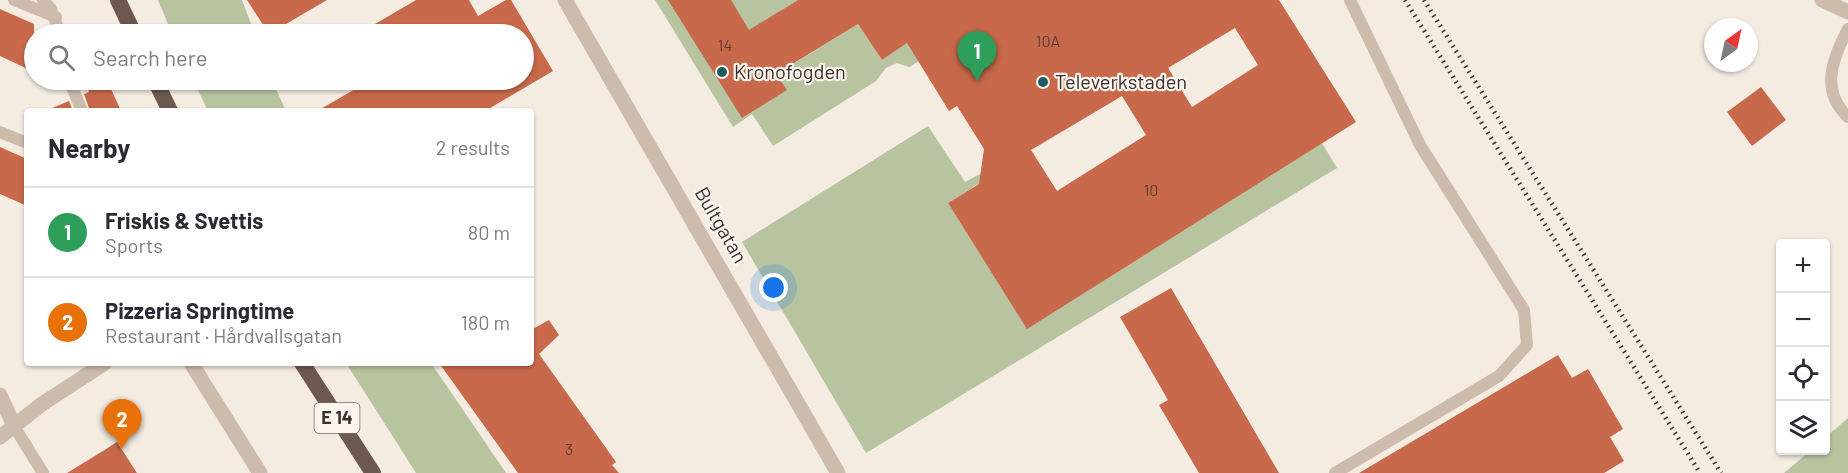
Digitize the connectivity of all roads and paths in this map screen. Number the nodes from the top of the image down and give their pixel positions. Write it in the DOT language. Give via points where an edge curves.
graph roads {
  1 [pos="14,0"];
  2 [pos="43,0"];
  3 [pos="118,0"];
  4 [pos="566,0"];
  5 [pos="1350,0"];
  6 [pos="1822,0"];
  7 [pos="1848,12"];
  8 [pos="56,17"];
  9 [pos="58,24"];
  10 [pos="129,24"];
  11 [pos="1848,29"];
  12 [pos="73,90"];
  13 [pos="160,90"];
  14 [pos="81,108"];
  15 [pos="169,108"];
  16 [pos="1848,117"];
  17 [pos="0,132"];
  18 [pos="24,142"];
  19 [pos="100,366"];
  20 [pos="193,366"];
  21 [pos="304,366"];
  22 [pos="0,395"];
  23 [pos="14,426"];
  24 [pos="0,437"];
  25 [pos="43,473"];
  26 [pos="260,473"];
  27 [pos="373,473"];
  28 [pos="838,473"];
  29 [pos="1335,473"];
  1 -- 8 [label="lane"];
  2 -- 8 [label="lane"];
  3 -- 10 [label="highway"];
  4 -- 28 [label="street, Bultgatan"];
  5 -- 29 [label="lane" via="1420,145 1524,310 1527,345 1499,376"];
  6 -- 7 [label="street"];
  8 -- 9 [label="lane"];
  11 -- 16 [label="lane" via="1830,77 1836,106"];
  12 -- 14 [label="lane"];
  13 -- 15 [label="highway"];
  17 -- 18 [label="lane"];
  19 -- 23 [label="street"];
  20 -- 26 [label="street"];
  21 -- 27 [label="highway, E 14"];
  22 -- 23 [label="street"];
  23 -- 24 [label="street"];
  23 -- 25 [label="lane"];
}
